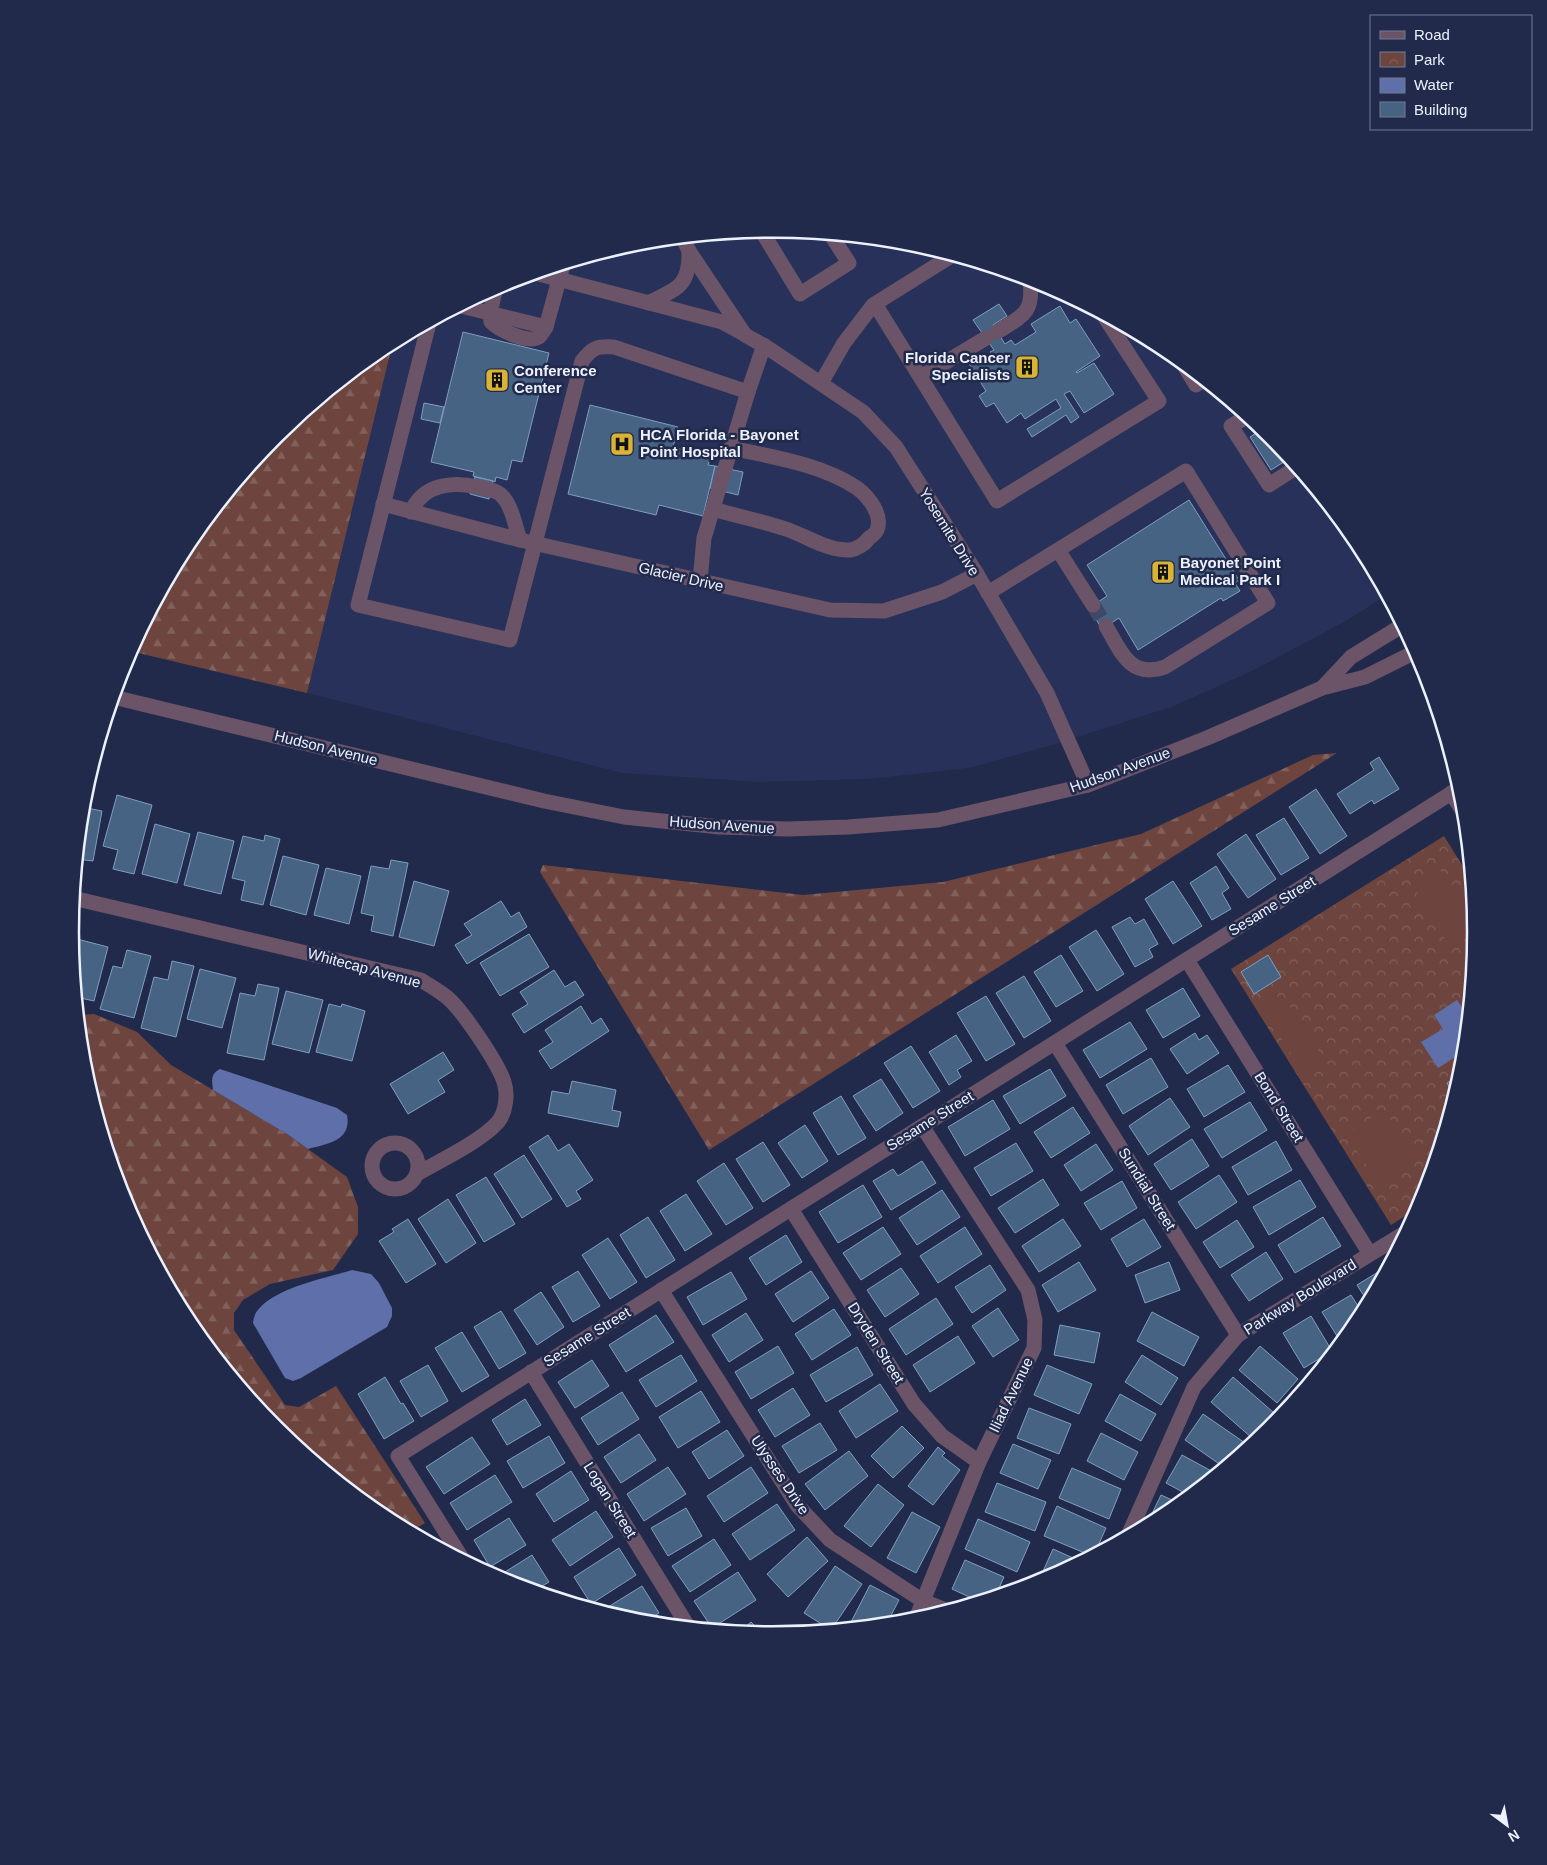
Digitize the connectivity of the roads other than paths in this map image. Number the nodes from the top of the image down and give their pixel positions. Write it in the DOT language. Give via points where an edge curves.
graph roads {
  1 [pos="766,238"];
  2 [pos="835,241"];
  3 [pos="686,244"];
  4 [pos="947,260"];
  5 [pos="562,271"];
  6 [pos="547,276"];
  7 [pos="560,280"];
  8 [pos="1031,288"];
  9 [pos="494,297"];
  10 [pos="648,304"];
  11 [pos="876,304"];
  12 [pos="469,308"];
  13 [pos="490,313"];
  14 [pos="1110,325"];
  15 [pos="427,330"];
  16 [pos="745,335"];
  17 [pos="764,345"];
  18 [pos="921,377"];
  19 [pos="822,383"];
  20 [pos="748,392"];
  21 [pos="1242,419"];
  22 [pos="731,448"];
  23 [pos="1293,470"];
  24 [pos="384,504"];
  25 [pos="713,509"];
  26 [pos="411,512"];
  27 [pos="527,542"];
  28 [pos="1058,550"];
  29 [pos="976,574"];
  30 [pos="700,581"];
  31 [pos="988,593"];
  32 [pos="1093,605"];
  33 [pos="1106,626"];
  34 [pos="1398,628"];
  35 [pos="1410,655"];
  36 [pos="1322,688"];
  37 [pos="120,699"];
  38 [pos="1088,785"];
  39 [pos="1454,791"];
  40 [pos="80,900"];
  41 [pos="1187,960"];
  42 [pos="1055,1042"];
  43 [pos="922,1126"];
  44 [pos="417,1174"];
  45 [pos="791,1208"];
  46 [pos="1398,1237"];
  47 [pos="1370,1254"];
  48 [pos="661,1290"];
  49 [pos="1238,1335"];
  50 [pos="531,1372"];
  51 [pos="979,1462"];
  52 [pos="1132,1527"];
  53 [pos="458,1551"];
  54 [pos="923,1601"];
  55 [pos="939,1607"];
  56 [pos="919,1612"];
  57 [pos="685,1621"];
  1 -- 2 [label="street" via="800,294 849,264"];
  3 -- 10 [label="street" via="689,266 682,283"];
  3 -- 16 [label="street, Yosemite Drive"];
  4 -- 11 [label="street"];
  5 -- 7 [label="street"];
  6 -- 7 [label="street, Yosemite Drive"];
  7 -- 10 [label="street, Yosemite Drive"];
  7 -- 13 [label="street" via="546,327"];
  8 -- 18 [label="street" via="1032,298 1023,316"];
  9 -- 13 [label="street"];
  10 -- 16 [label="street, Yosemite Drive" via="722,322"];
  11 -- 18 [label="street"];
  11 -- 19 [label="street" via="844,343"];
  12 -- 13 [label="street"];
  14 -- 18 [label="street" via="1159,401 997,501"];
  15 -- 24 [label="street"];
  16 -- 17 [label="street, Yosemite Drive"];
  17 -- 19 [label="street, Yosemite Drive"];
  17 -- 20 [label="street"];
  19 -- 29 [label="street, Yosemite Drive" via="863,412 896,447"];
  20 -- 22 [label="street"];
  20 -- 27 [label="street" via="614,348 600,346 590,350 582,361"];
  21 -- 23 [label="street" via="1231,426 1269,485"];
  22 -- 25 [label="street"];
  22 -- 25 [label="street" via="842,479 858,489 872,504 878,518 877,530 866,543 853,550 839,549"];
  24 -- 26 [label="street, Glacier Drive"];
  24 -- 27 [label="street" via="358,605 510,640"];
  25 -- 30 [label="street" via="704,538"];
  26 -- 27 [label="street, Glacier Drive"];
  26 -- 27 [label="street" via="415,504 438,487 462,484 492,490 506,501"];
  27 -- 30 [label="street, Glacier Drive"];
  28 -- 31 [label="street"];
  28 -- 32 [label="street"];
  28 -- 33 [label="street" via="1186,471 1268,603 1165,667 1151,672 1137,668 1124,656"];
  29 -- 30 [label="street, Glacier Drive" via="942,592 884,611 830,610"];
  29 -- 31 [label="street, Yosemite Drive"];
  31 -- 38 [label="street, Yosemite Drive" via="1047,692"];
  34 -- 36 [label="street, Hudson Avenue" via="1350,656"];
  35 -- 36 [label="street, Hudson Avenue" via="1365,677"];
  36 -- 38 [label="street, Hudson Avenue"];
  37 -- 38 [label="street, Hudson Avenue" via="544,801 624,817 720,827 848,828 938,820"];
  39 -- 41 [label="street, Sesame Street"];
  40 -- 44 [label="street, Whitecap Avenue" via="420,980 449,999 471,1025 500,1074 506,1091 504,1109 499,1121 483,1135"];
  41 -- 42 [label="street, Sesame Street"];
  41 -- 47 [label="street, Bond Street"];
  42 -- 43 [label="street, Sesame Street"];
  42 -- 49 [label="street, Sundial Street"];
  43 -- 45 [label="street, Sesame Street"];
  43 -- 51 [label="street, Iliad Avenue" via="1028,1290 1035,1320 1034,1348"];
  45 -- 48 [label="street, Sesame Street"];
  45 -- 51 [label="street, Dryden Street" via="914,1404 942,1436"];
  46 -- 47 [label="street, Parkway Boulevard"];
  47 -- 49 [label="street, Parkway Boulevard"];
  48 -- 50 [label="street, Sesame Street"];
  48 -- 54 [label="street, Ulysses Drive" via="796,1505 830,1540"];
  49 -- 52 [label="street, Parkway Boulevard" via="1194,1387"];
  50 -- 53 [label="street, Sesame Street" via="398,1456"];
  50 -- 57 [label="street, Logan Street"];
  51 -- 54 [label="street, Iliad Avenue"];
  54 -- 55 [label="street, Ulysses Drive"];
  54 -- 56 [label="street, Iliad Avenue"];
}
